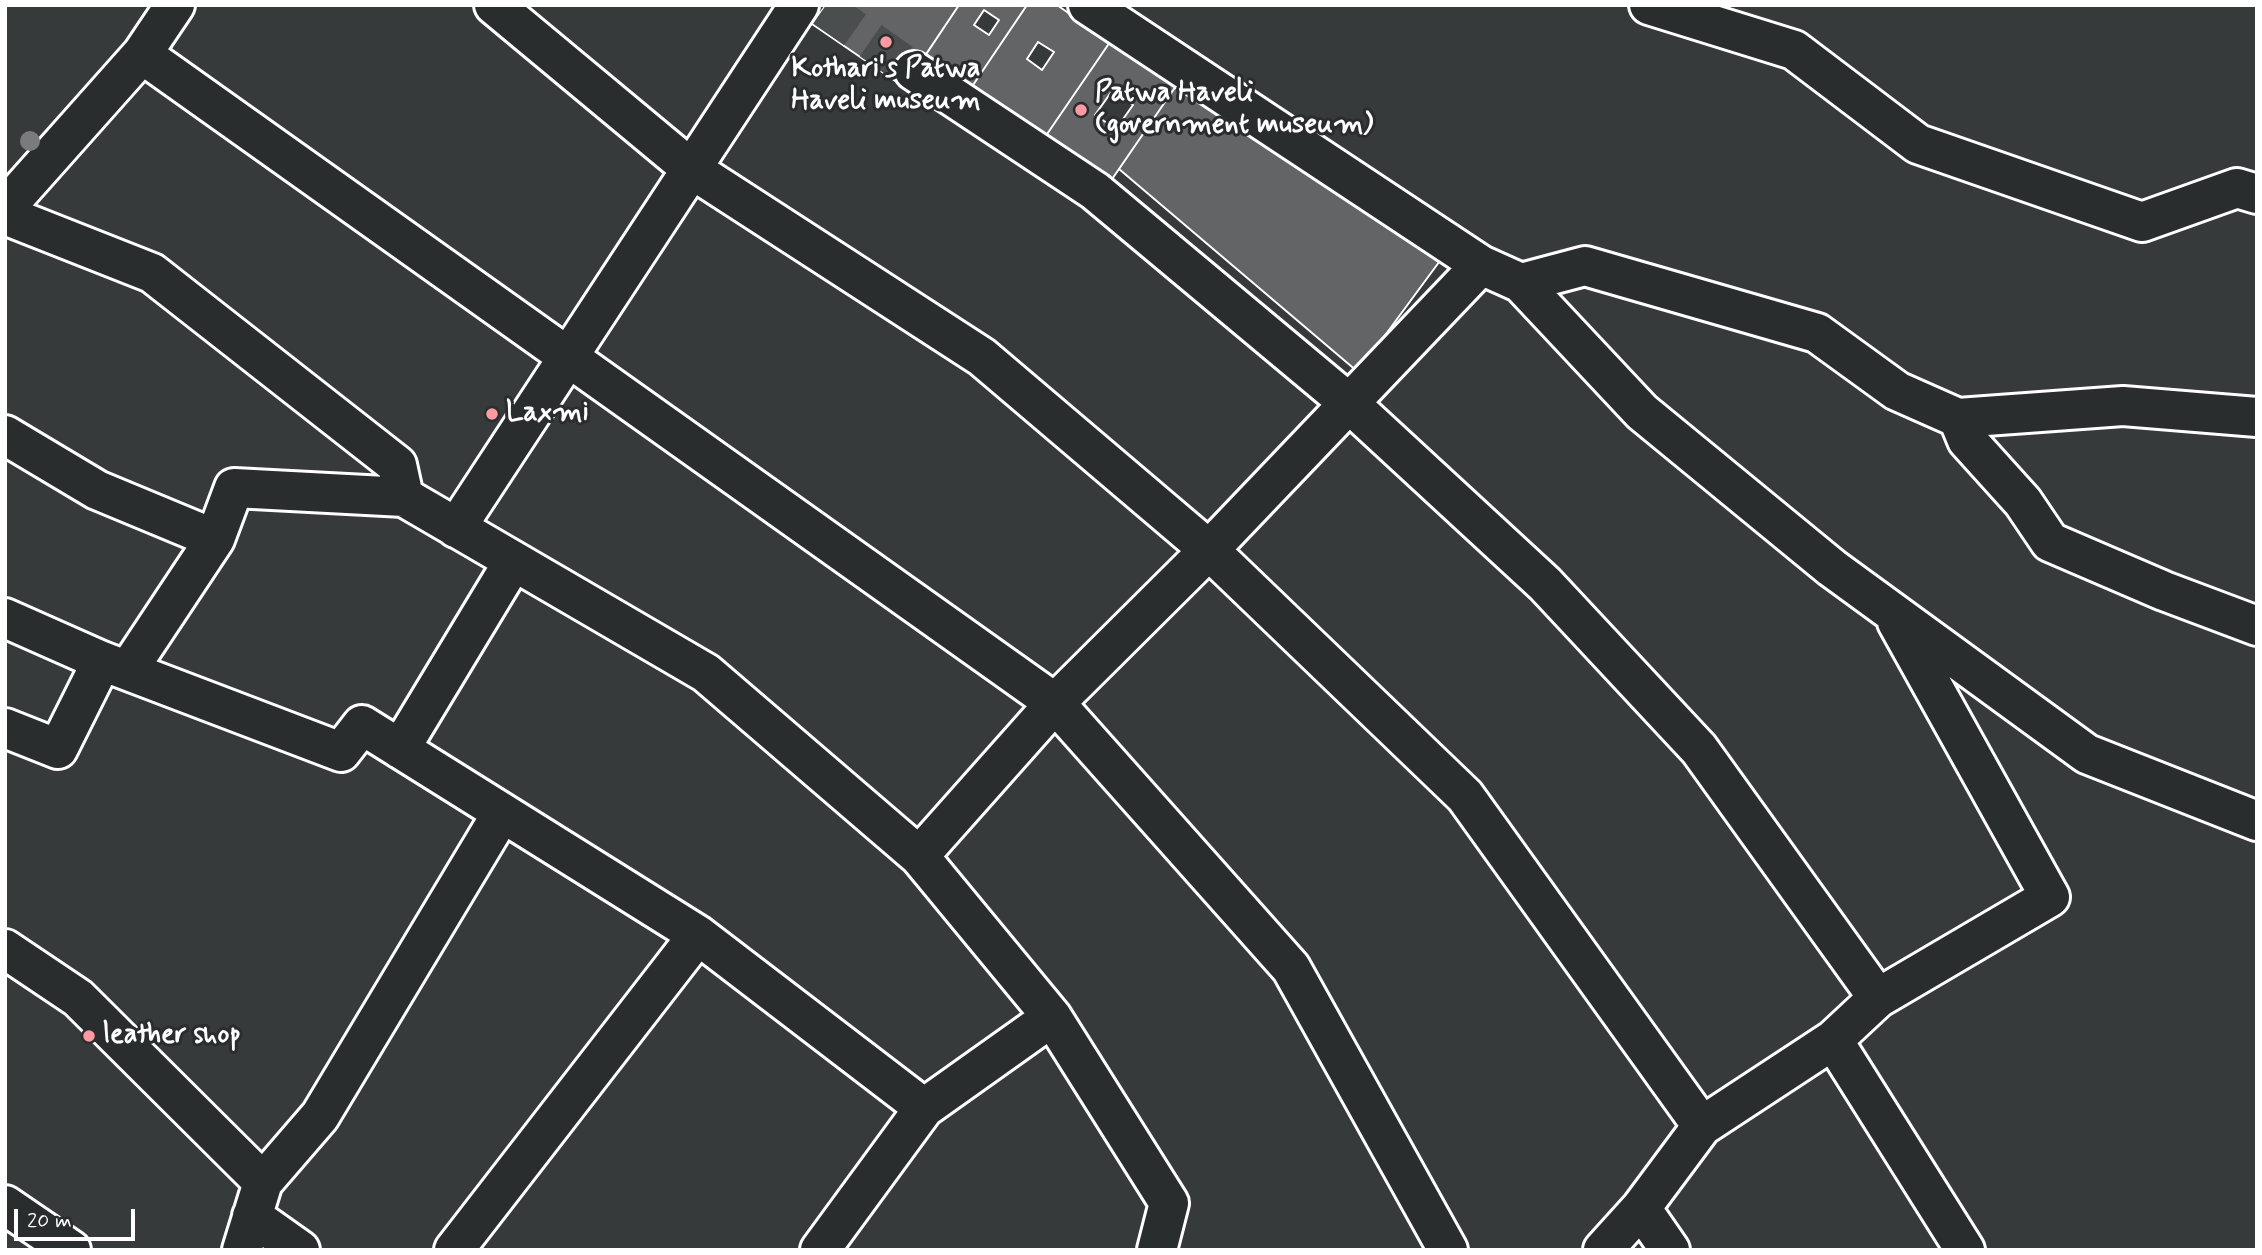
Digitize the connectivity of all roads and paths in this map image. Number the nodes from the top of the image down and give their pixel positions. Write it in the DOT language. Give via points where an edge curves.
graph roads {
  1 [pos="175,5"];
  2 [pos="495,5"];
  3 [pos="1088,5"];
  4 [pos="1648,5"];
  5 [pos="814,6"];
  6 [pos="142,54"];
  7 [pos="914,71"];
  8 [pos="690,168"];
  9 [pos="2257,194"];
  10 [pos="5,208"];
  11 [pos="5,215"];
  12 [pos="1481,265"];
  13 [pos="1521,283"];
  14 [pos="569,359"];
  15 [pos="1350,404"];
  16 [pos="2257,416"];
  17 [pos="1958,418"];
  18 [pos="5,435"];
  19 [pos="404,498"];
  20 [pos="456,528"];
  21 [pos="215,539"];
  22 [pos="1209,550"];
  23 [pos="513,562"];
  24 [pos="1891,611"];
  25 [pos="5,618"];
  26 [pos="2257,626"];
  27 [pos="115,665"];
  28 [pos="1055,704"];
  29 [pos="5,728"];
  30 [pos="400,749"];
  31 [pos="502,813"];
  32 [pos="2257,821"];
  33 [pos="919,856"];
  34 [pos="698,935"];
  35 [pos="5,949"];
  36 [pos="1878,998"];
  37 [pos="1052,1017"];
  38 [pos="1833,1040"];
  39 [pos="924,1108"];
  40 [pos="1702,1126"];
  41 [pos="5,1205"];
  42 [pos="1642,1208"];
  43 [pos="252,1216"];
  44 [pos="71,1250"];
  45 [pos="300,1250"];
  46 [pos="454,1250"];
  47 [pos="820,1250"];
  48 [pos="1157,1250"];
  49 [pos="1448,1250"];
  50 [pos="1603,1250"];
  51 [pos="1670,1250"];
  52 [pos="1965,1250"];
  1 -- 6 [label="street"];
  2 -- 8 [label="street"];
  3 -- 12 [label="street"];
  4 -- 9 [label="street" via="1794,50 1918,144 2142,222 2236,188"];
  5 -- 8 [label="street"];
  6 -- 10 [label="street"];
  6 -- 14 [label="street"];
  7 -- 15 [label="street" via="1094,191"];
  8 -- 14 [label="street"];
  8 -- 22 [label="street" via="982,357"];
  11 -- 19 [label="street" via="152,273 397,466"];
  12 -- 13 [label="street"];
  12 -- 15 [label="street"];
  13 -- 17 [label="street" via="1585,266 1817,332 1897,391"];
  13 -- 24 [label="street" via="1642,411"];
  14 -- 20 [label="street"];
  14 -- 28 [label="street"];
  15 -- 22 [label="street"];
  15 -- 36 [label="street" via="1545,584 1699,750"];
  16 -- 17 [label="street" via="2123,406"];
  17 -- 26 [label="street" via="1967,440 2023,502 2050,542"];
  18 -- 21 [label="street" via="97,490"];
  19 -- 20 [label="street"];
  19 -- 21 [label="street" via="234,488"];
  20 -- 23 [label="street"];
  21 -- 27 [label="street"];
  22 -- 28 [label="street"];
  22 -- 40 [label="street" via="1465,796"];
  23 -- 30 [label="street"];
  23 -- 33 [label="street" via="706,673"];
  24 -- 32 [label="street" via="2087,754"];
  24 -- 36 [label="street" via="2050,897"];
  25 -- 27 [label="street"];
  27 -- 29 [label="street" via="58,749"];
  27 -- 30 [label="street" via="341,752 362,725"];
  28 -- 33 [label="street"];
  28 -- 49 [label="street" via="1291,968"];
  30 -- 31 [label="street"];
  31 -- 34 [label="street"];
  31 -- 43 [label="street" via="320,1116"];
  33 -- 37 [label="street"];
  34 -- 39 [label="street"];
  34 -- 46 [label="street"];
  35 -- 43 [label="street" via="78,998"];
  36 -- 38 [label="street"];
  37 -- 39 [label="street"];
  37 -- 48 [label="street" via="1169,1203"];
  38 -- 40 [label="street"];
  38 -- 52 [label="street"];
  39 -- 47 [label="street"];
  40 -- 42 [label="street"];
  41 -- 44 [label="street"];
  42 -- 50 [label="street"];
  42 -- 51 [label="street"];
  43 -- 45 [label="street"];
}
